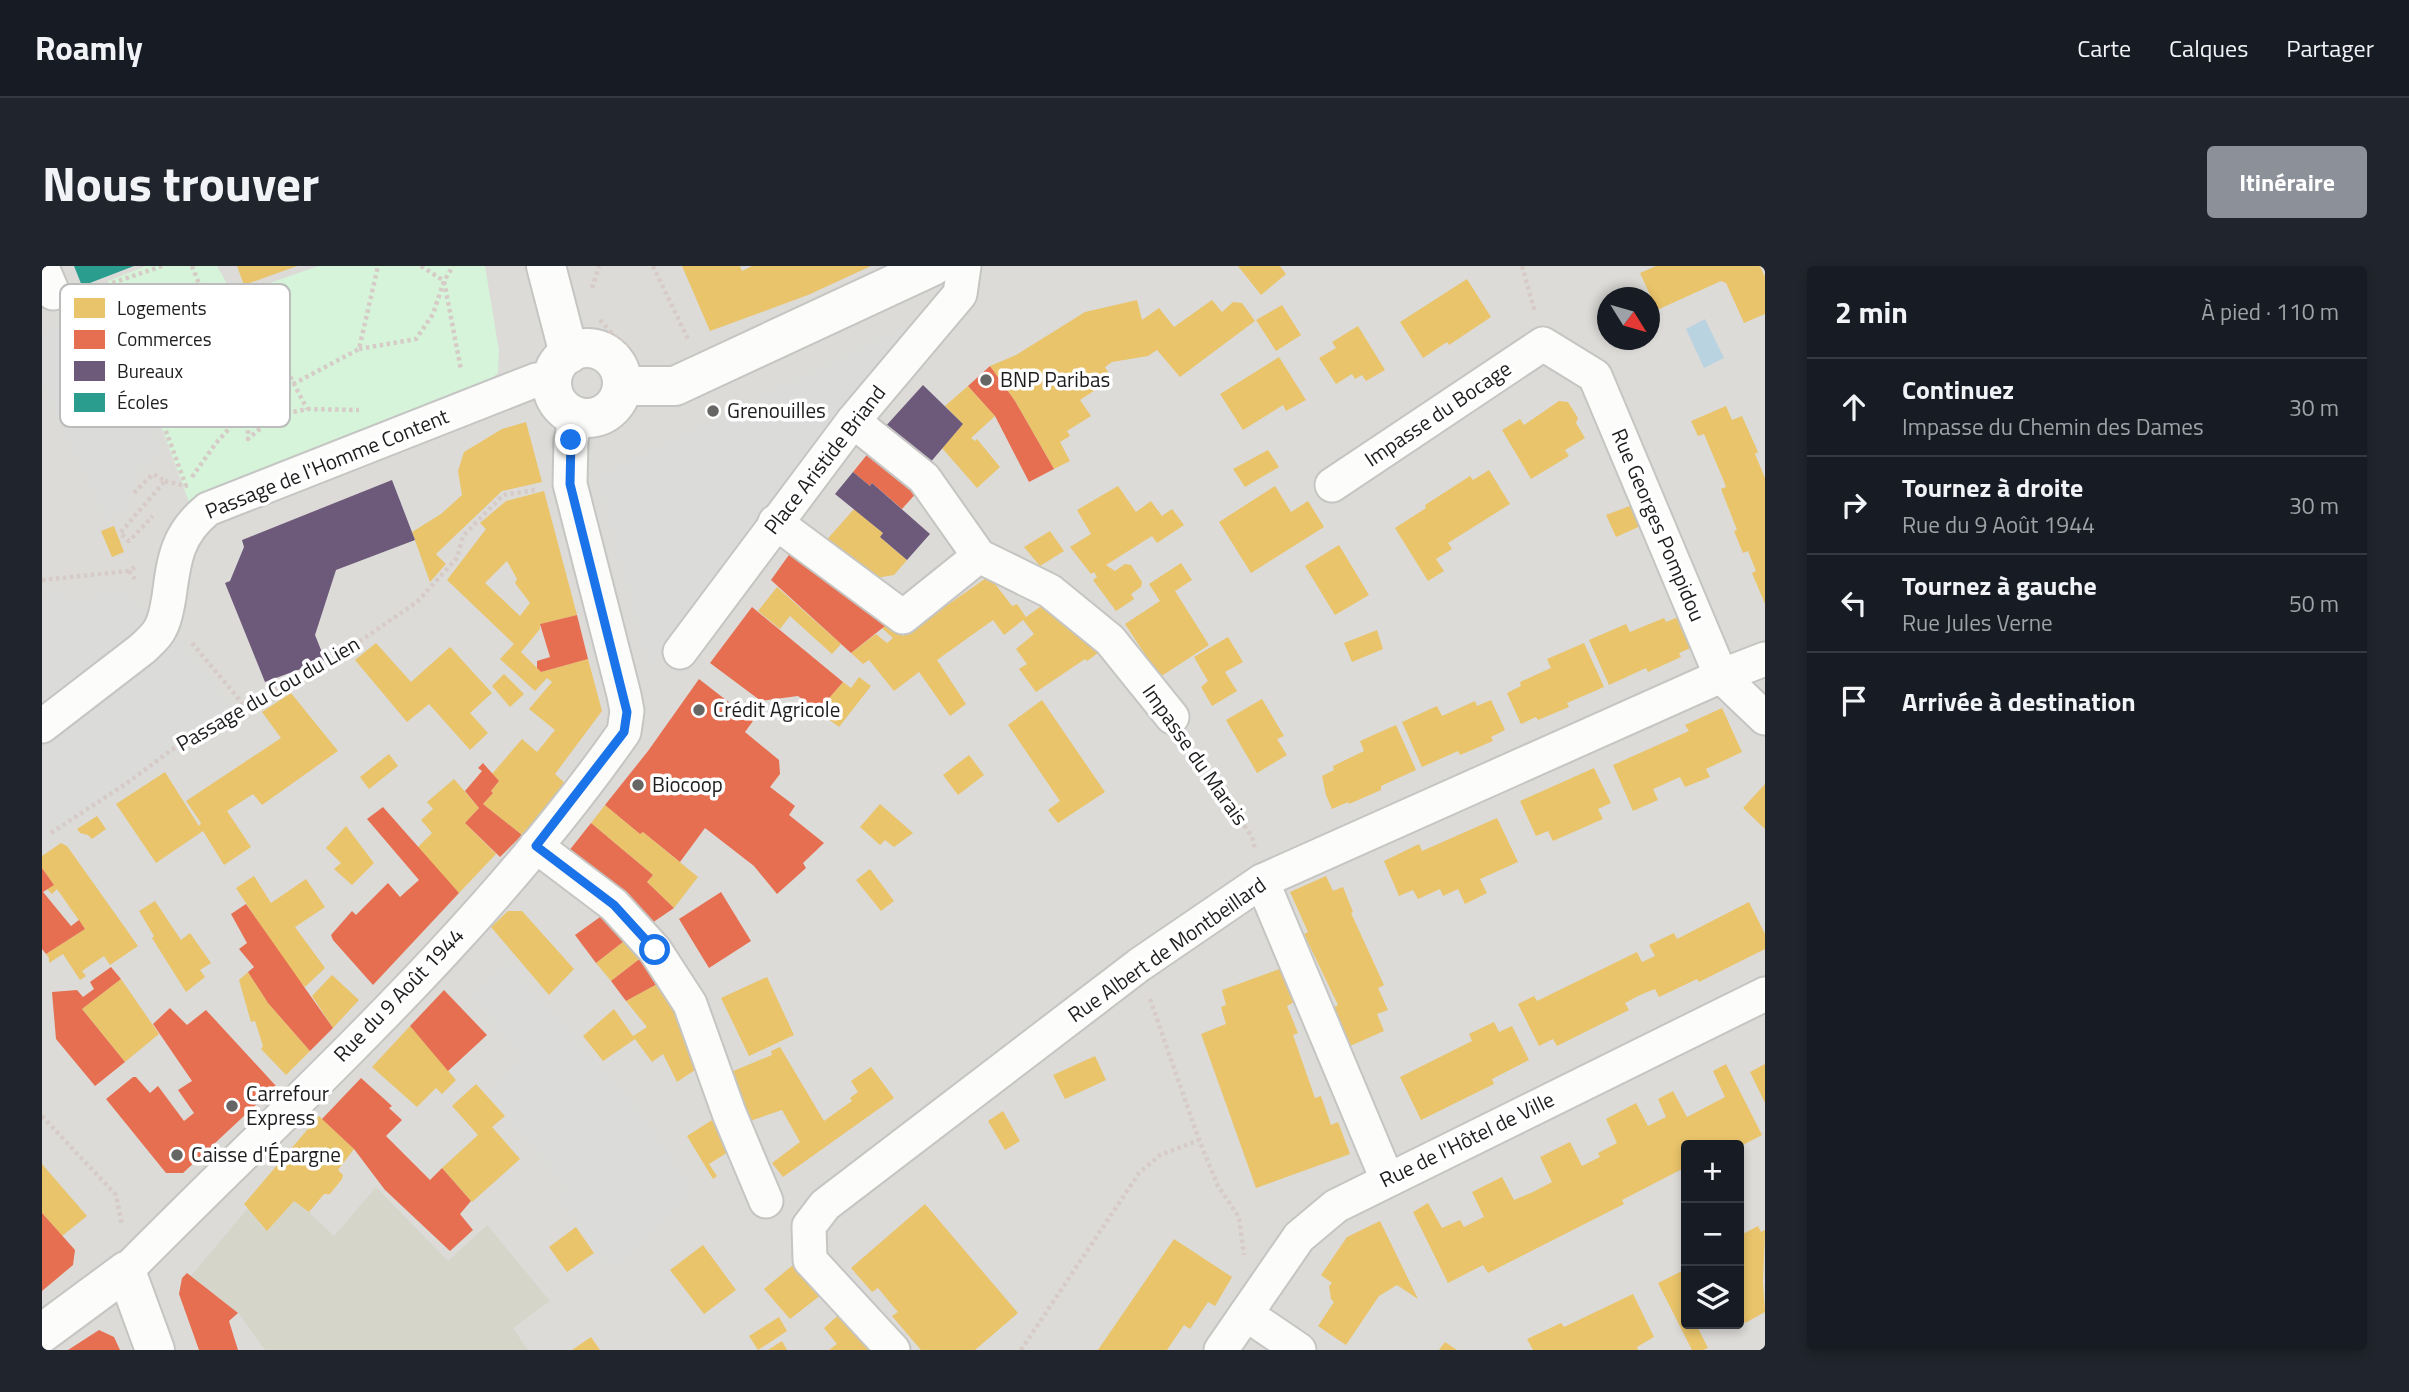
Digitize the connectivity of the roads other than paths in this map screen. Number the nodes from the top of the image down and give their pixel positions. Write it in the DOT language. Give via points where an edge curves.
graph roads {
  1 [pos="546,266"];
  2 [pos="933,266"];
  3 [pos="964,266"];
  4 [pos="1543,344"];
  5 [pos="561,367"];
  6 [pos="621,386"];
  7 [pos="576,416"];
  8 [pos="853,421"];
  9 [pos="1332,485"];
  10 [pos="775,522"];
  11 [pos="979,556"];
  12 [pos="680,652"];
  13 [pos="1765,659"];
  14 [pos="1721,676"];
  15 [pos="1172,717"];
  16 [pos="1765,718"];
  17 [pos="42,726"];
  18 [pos="536,846"];
  19 [pos="1262,881"];
  20 [pos="1765,994"];
  21 [pos="1387,1179"];
  22 [pos="766,1201"];
  23 [pos="126,1270"];
  24 [pos="1246,1314"];
  25 [pos="42,1333"];
  26 [pos="155,1350"];
  27 [pos="893,1350"];
  28 [pos="1221,1350"];
  29 [pos="1300,1350"];
  1 -- 5 [label="street"];
  2 -- 6 [label="street" via="675,386"];
  3 -- 8 [label="street, Place Aristide Briand" via="960,294"];
  4 -- 9 [label="street, Impasse du Bocage"];
  4 -- 14 [label="street, Rue Georges Pompidou" via="1595,376"];
  5 -- 6 [label="street" via="588,348 614,361"];
  5 -- 7 [label="street" via="553,388 559,404"];
  5 -- 17 [label="street, Passage de l'Homme Content" via="208,509 190,526 177,550 161,629"];
  6 -- 7 [label="street" via="616,403 606,412"];
  7 -- 18 [label="street, Rue du 9 Août 1944" via="570,484 627,712 624,732"];
  8 -- 10 [label="street, Place Aristide Briand"];
  8 -- 11 [label="street, Impasse du Marais" via="924,478"];
  10 -- 11 [label="street" via="902,617"];
  10 -- 12 [label="street, Place Aristide Briand"];
  11 -- 15 [label="street, Impasse du Marais" via="1051,591 1110,640"];
  13 -- 14 [label="street, Rue Albert de Montbeillard"];
  14 -- 16 [label="street, Rue Georges Pompidou"];
  14 -- 19 [label="street, Rue Albert de Montbeillard"];
  18 -- 22 [label="street" via="614,905 648,941 690,1004"];
  18 -- 23 [label="street, Rue du 9 Août 1944" via="430,967"];
  19 -- 21 [label="street"];
  19 -- 27 [label="street, Rue Albert de Montbeillard" via="1139,965 825,1205 809,1226 810,1260"];
  20 -- 21 [label="street, Rue de l'Hôtel de Ville"];
  21 -- 24 [label="street, Rue de l'Hôtel de Ville" via="1336,1206 1299,1237"];
  23 -- 25 [label="street"];
  23 -- 26 [label="street"];
  24 -- 28 [label="street, Rue de l'Hôtel de Ville"];
  24 -- 29 [label="street"];
}
